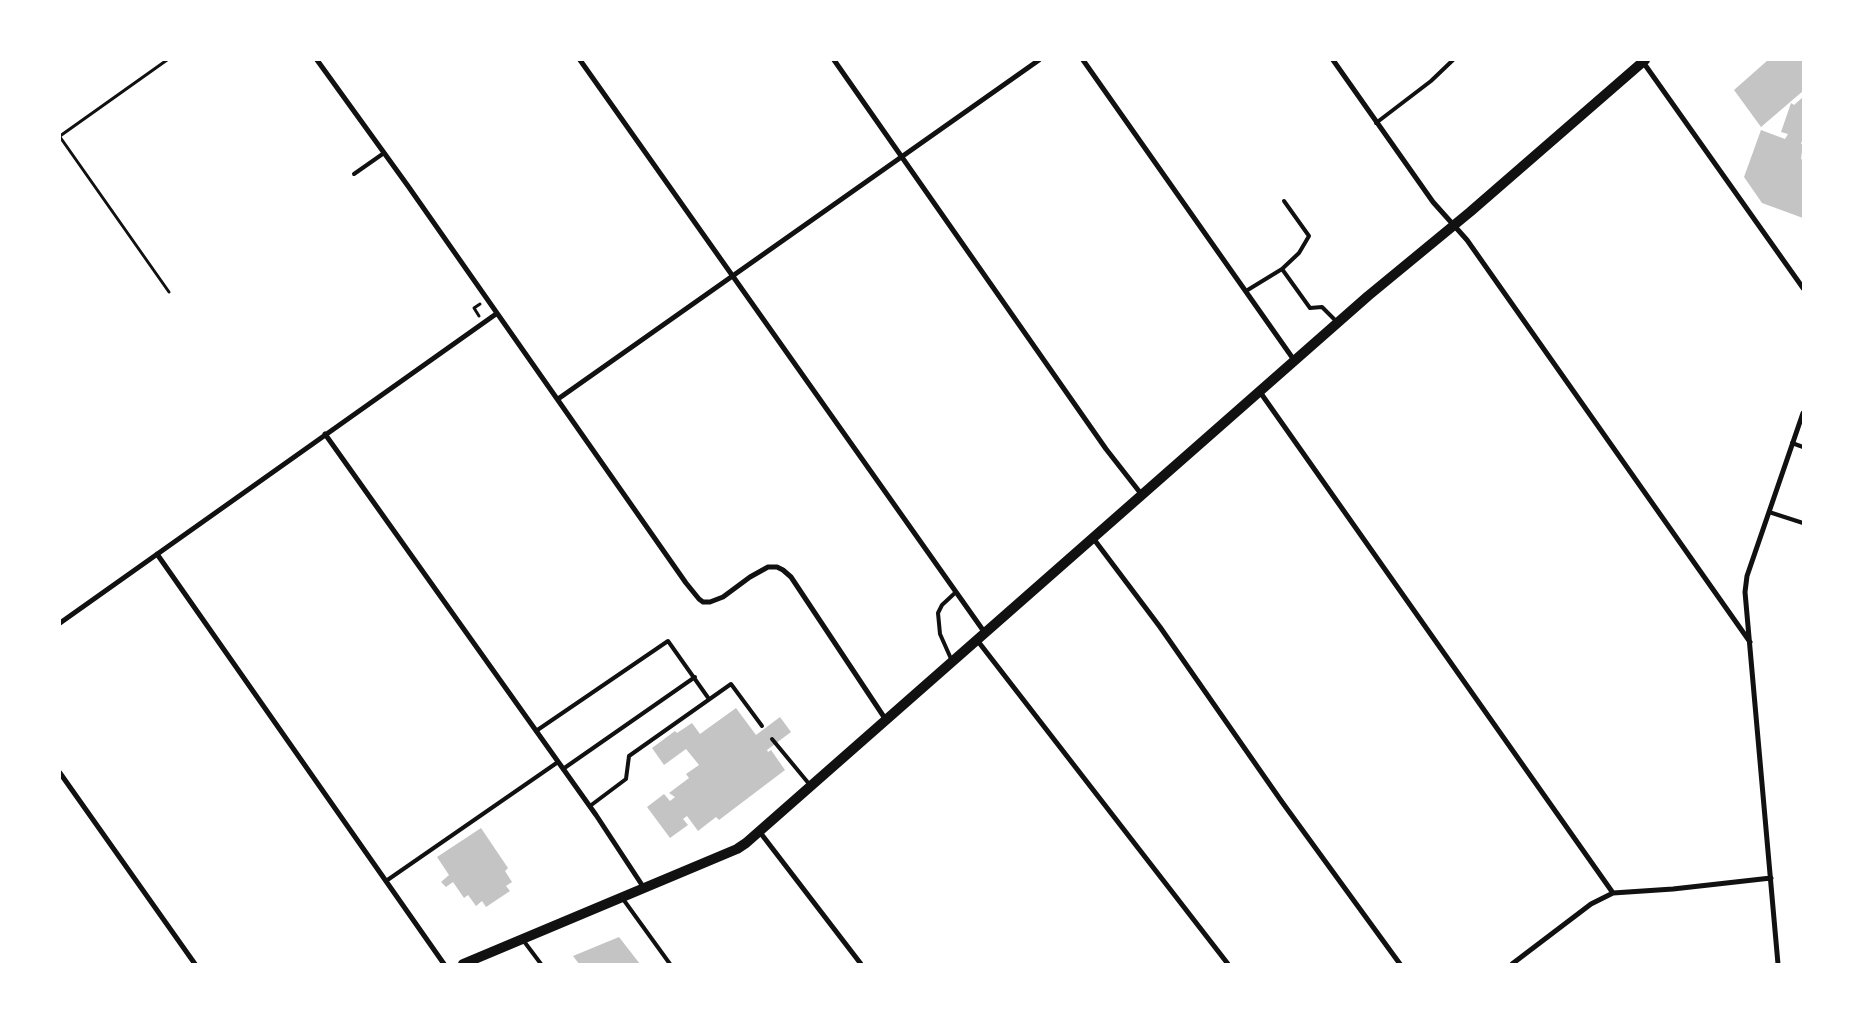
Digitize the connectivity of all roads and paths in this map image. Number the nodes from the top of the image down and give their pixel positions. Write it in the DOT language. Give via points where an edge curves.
graph roads {
  1 [pos="167,60"];
  2 [pos="317,60"];
  3 [pos="580,60"];
  4 [pos="834,60"];
  5 [pos="1039,60"];
  6 [pos="1083,60"];
  7 [pos="1333,60"];
  8 [pos="1453,60"];
  9 [pos="1643,61"];
  10 [pos="1376,123"];
  11 [pos="60,137"];
  12 [pos="384,153"];
  13 [pos="902,157"];
  14 [pos="354,174"];
  15 [pos="1284,201"];
  16 [pos="1454,224"];
  17 [pos="1282,269"];
  18 [pos="733,276"];
  19 [pos="1803,288"];
  20 [pos="169,292"];
  21 [pos="1246,292"];
  22 [pos="496,314"];
  23 [pos="1338,323"];
  24 [pos="1295,361"];
  25 [pos="1260,392"];
  26 [pos="558,399"];
  27 [pos="1803,413"];
  28 [pos="325,434"];
  29 [pos="1792,444"];
  30 [pos="1803,448"];
  31 [pos="1142,495"];
  32 [pos="1769,512"];
  33 [pos="1803,523"];
  34 [pos="1093,538"];
  35 [pos="157,554"];
  36 [pos="956,592"];
  37 [pos="60,622"];
  38 [pos="981,636"];
  39 [pos="1750,642"];
  40 [pos="952,662"];
  41 [pos="695,677"];
  42 [pos="710,699"];
  43 [pos="886,720"];
  44 [pos="762,726"];
  45 [pos="536,731"];
  46 [pos="772,739"];
  47 [pos="558,762"];
  48 [pos="564,769"];
  49 [pos="60,773"];
  50 [pos="811,786"];
  51 [pos="590,806"];
  52 [pos="759,831"];
  53 [pos="1771,878"];
  54 [pos="386,881"];
  55 [pos="644,888"];
  56 [pos="1613,893"];
  57 [pos="622,897"];
  58 [pos="522,939"];
  59 [pos="195,964"];
  60 [pos="444,964"];
  61 [pos="464,964"];
  62 [pos="541,964"];
  63 [pos="670,964"];
  64 [pos="861,964"];
  65 [pos="1228,964"];
  66 [pos="1400,964"];
  67 [pos="1512,964"];
  68 [pos="1778,964"];
  1 -- 11 [label="path"];
  2 -- 12 [label="street"];
  3 -- 18 [label="street"];
  4 -- 13 [label="street"];
  5 -- 13 [label="street"];
  6 -- 21 [label="street"];
  7 -- 10 [label="street"];
  8 -- 10 [label="lane"];
  9 -- 16 [label="main road"];
  9 -- 19 [label="street"];
  10 -- 16 [label="street" via="1433,202"];
  11 -- 20 [label="path"];
  12 -- 14 [label="lane"];
  12 -- 22 [label="street"];
  13 -- 18 [label="street"];
  13 -- 31 [label="street" via="1106,449"];
  15 -- 17 [label="lane" via="1309,236 1299,253"];
  16 -- 23 [label="main road"];
  16 -- 39 [label="street"];
  17 -- 21 [label="lane"];
  17 -- 23 [label="lane" via="1310,308 1322,307"];
  18 -- 26 [label="street"];
  18 -- 36 [label="street"];
  21 -- 24 [label="street"];
  22 -- 26 [label="street"];
  22 -- 28 [label="street"];
  23 -- 24 [label="main road"];
  24 -- 25 [label="main road"];
  25 -- 31 [label="main road"];
  25 -- 56 [label="street"];
  26 -- 43 [label="street" via="699,599 710,602 723,597 750,577 777,566 791,577"];
  27 -- 29 [label="street"];
  28 -- 35 [label="street"];
  28 -- 45 [label="street"];
  29 -- 30 [label="lane"];
  29 -- 32 [label="street"];
  31 -- 34 [label="main road"];
  32 -- 33 [label="lane"];
  32 -- 39 [label="street" via="1747,576 1745,603"];
  34 -- 38 [label="main road"];
  34 -- 66 [label="street"];
  35 -- 37 [label="street"];
  35 -- 54 [label="street"];
  36 -- 38 [label="street"];
  36 -- 40 [label="lane" via="938,613 940,634"];
  38 -- 40 [label="main road"];
  38 -- 65 [label="street"];
  39 -- 53 [label="street"];
  40 -- 43 [label="main road"];
  41 -- 42 [label="lane"];
  41 -- 45 [label="lane" via="668,641"];
  41 -- 48 [label="lane"];
  42 -- 44 [label="lane" via="731,684"];
  42 -- 51 [label="lane" via="629,756 626,779"];
  43 -- 50 [label="main road"];
  45 -- 47 [label="street"];
  46 -- 50 [label="lane"];
  47 -- 48 [label="street"];
  47 -- 54 [label="lane"];
  48 -- 51 [label="street"];
  49 -- 59 [label="street"];
  50 -- 52 [label="main road"];
  51 -- 55 [label="street"];
  52 -- 55 [label="main road" via="737,849"];
  52 -- 64 [label="street"];
  53 -- 56 [label="street"];
  53 -- 68 [label="street"];
  54 -- 60 [label="street"];
  55 -- 57 [label="main road"];
  56 -- 67 [label="street" via="1591,904"];
  57 -- 58 [label="main road"];
  57 -- 63 [label="lane"];
  58 -- 61 [label="main road"];
  58 -- 62 [label="lane"];
}
